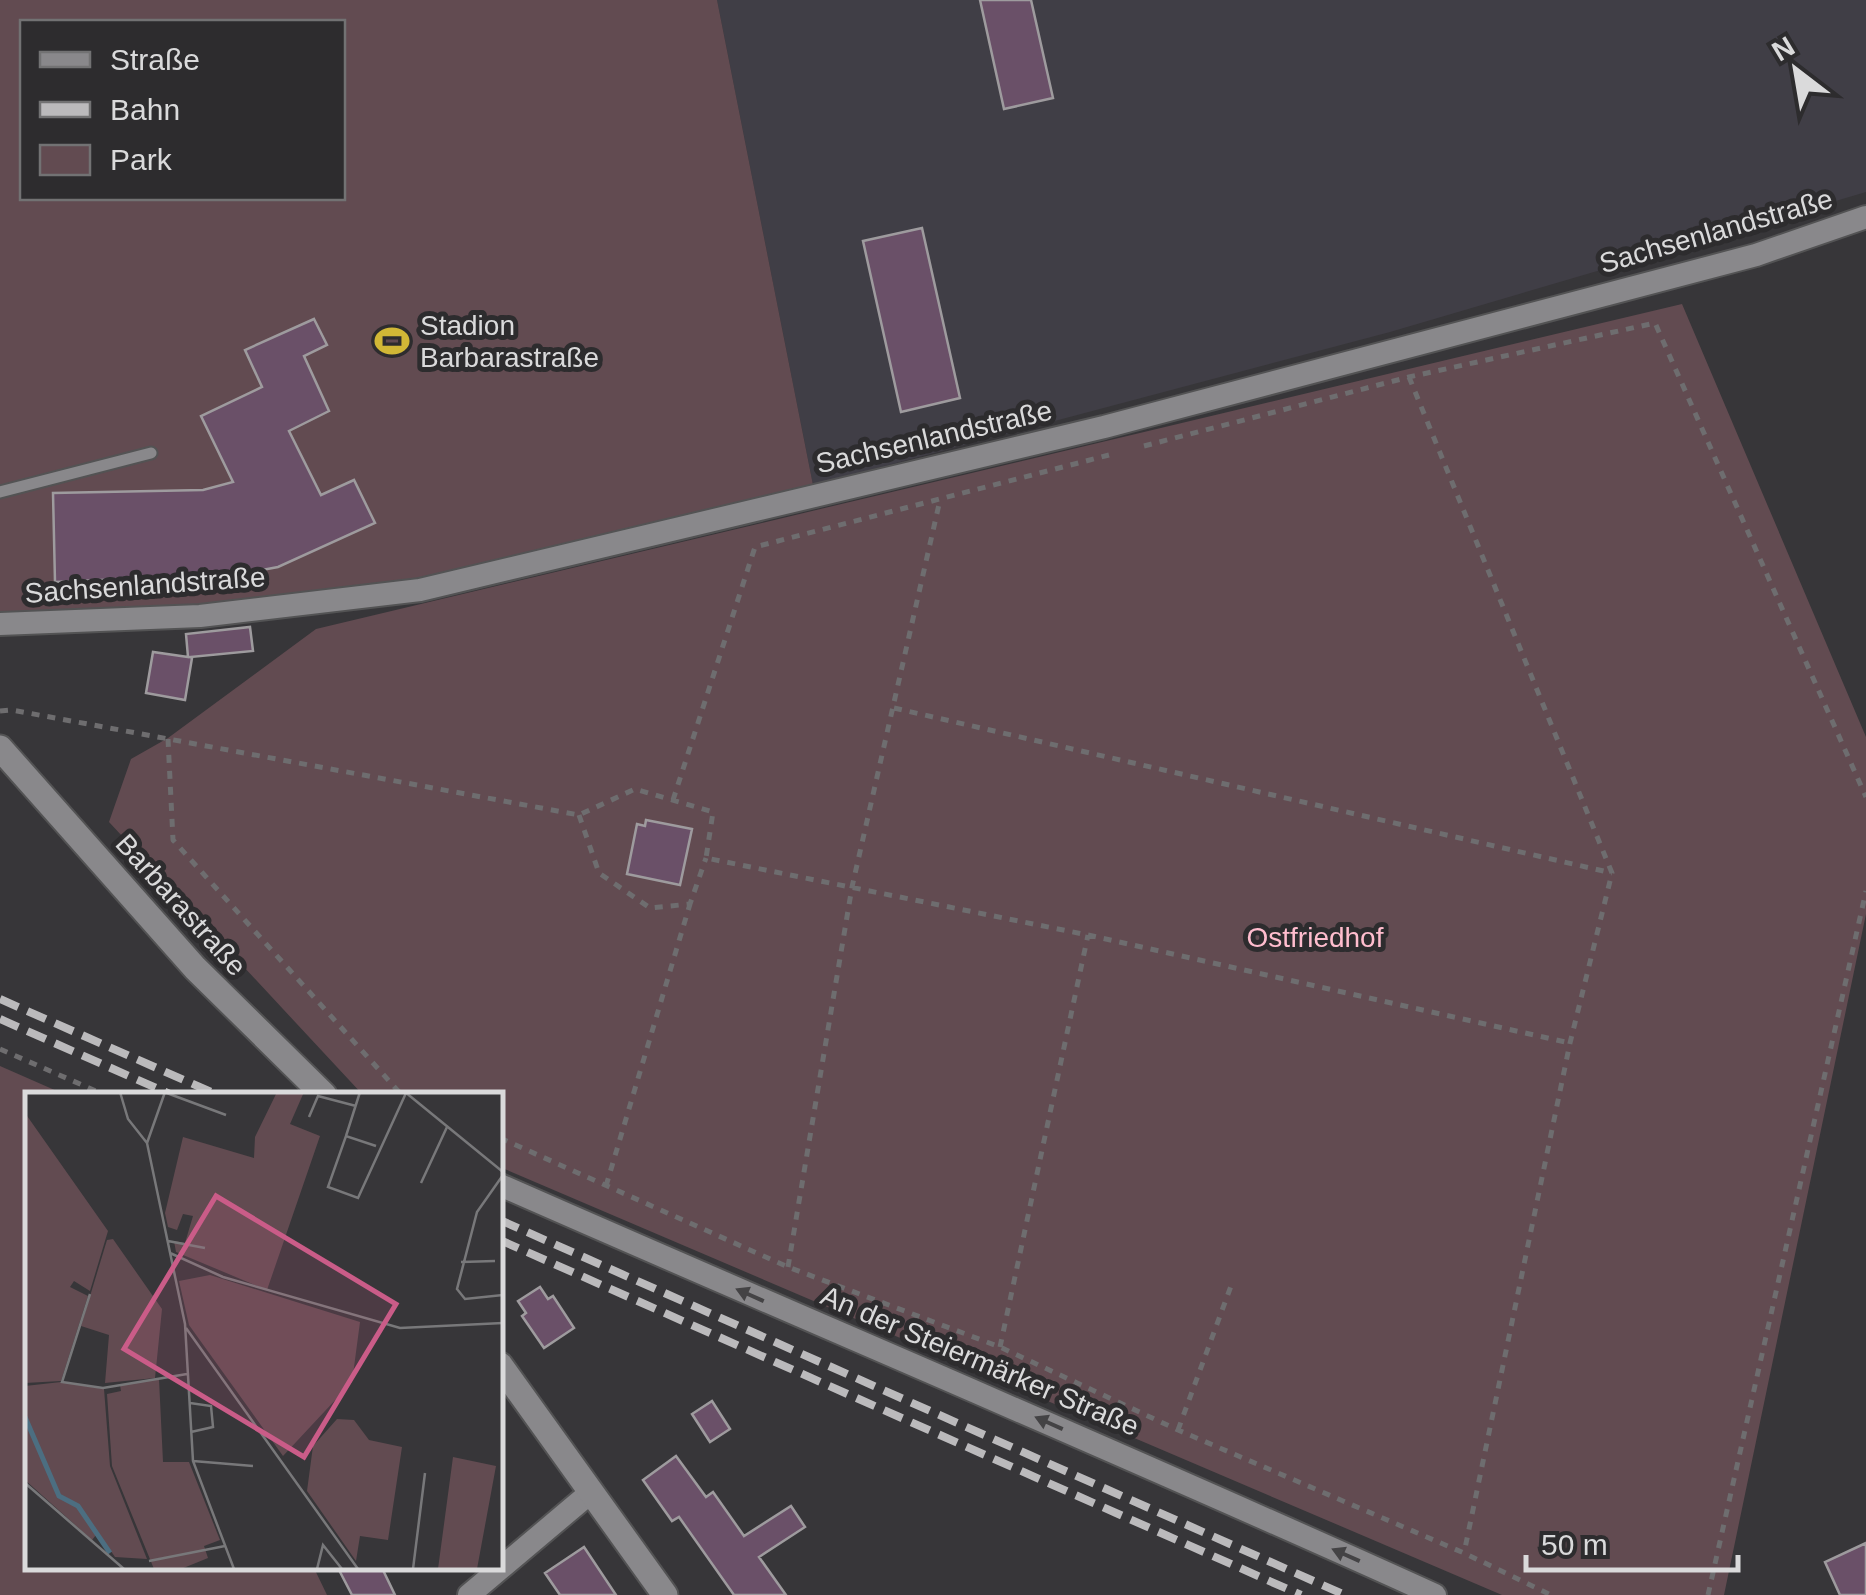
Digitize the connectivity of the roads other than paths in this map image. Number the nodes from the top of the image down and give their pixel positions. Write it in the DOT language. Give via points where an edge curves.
graph roads {
  1 [pos="1866,218"];
  2 [pos="151,453"];
  3 [pos="0,492"];
  4 [pos="0,624"];
  5 [pos="0,748"];
  6 [pos="321,1092"];
  7 [pos="502,1185"];
  8 [pos="504,1378"];
  9 [pos="590,1493"];
  10 [pos="502,1567"];
  11 [pos="499,1570"];
  12 [pos="469,1595"];
  13 [pos="665,1595"];
  14 [pos="1435,1595"];
  1 -- 4 [label="street, Sachsenlandstraße" via="1737,260 1104,427 420,590 200,616"];
  2 -- 3 [label="lane"];
  5 -- 6 [label="street, Barbarastraße" via="195,968"];
  14 -- 7 [label="street, An der Steiermärker Straße, one-way"];
  8 -- 9 [label="street"];
  9 -- 10 [label="street"];
  9 -- 13 [label="street"];
  11 -- 12 [label="street"];
}
